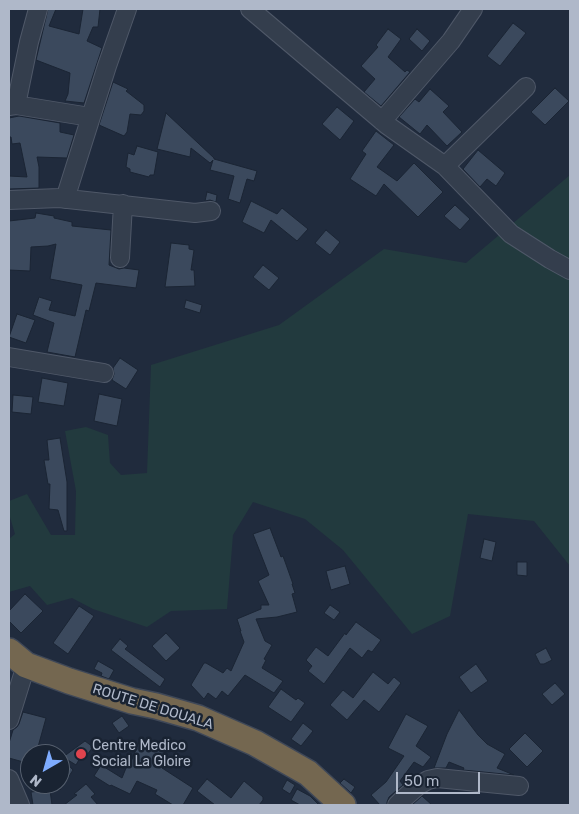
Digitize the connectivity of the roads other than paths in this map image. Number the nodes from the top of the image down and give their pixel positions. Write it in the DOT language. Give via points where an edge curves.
graph roads {
  1 [pos="38,9"];
  2 [pos="127,9"];
  3 [pos="250,9"];
  4 [pos="473,9"];
  5 [pos="526,87"];
  6 [pos="12,106"];
  7 [pos="90,117"];
  8 [pos="382,121"];
  9 [pos="445,166"];
  10 [pos="64,198"];
  11 [pos="9,200"];
  12 [pos="124,204"];
  13 [pos="212,210"];
  14 [pos="120,258"];
  15 [pos="570,270"];
  16 [pos="9,357"];
  17 [pos="104,373"];
  18 [pos="17,658"];
  19 [pos="9,720"];
  20 [pos="9,779"];
  21 [pos="519,786"];
  22 [pos="20,805"];
  23 [pos="343,805"];
  24 [pos="397,805"];
  1 -- 6 [label="street"];
  2 -- 7 [label="street"];
  3 -- 8 [label="street"];
  4 -- 8 [label="street" via="451,41"];
  5 -- 9 [label="street"];
  6 -- 7 [label="street"];
  7 -- 10 [label="street"];
  8 -- 9 [label="street"];
  9 -- 15 [label="street" via="511,234"];
  10 -- 11 [label="street"];
  10 -- 12 [label="street"];
  12 -- 13 [label="street" via="195,213"];
  12 -- 14 [label="street"];
  16 -- 17 [label="street"];
  18 -- 19 [label="street"];
  18 -- 23 [label="highway, ROUTE DE DOUALA" via="69,681 198,718 254,743 308,773"];
  20 -- 22 [label="street"];
  21 -- 24 [label="street" via="437,778 419,785"];
}
